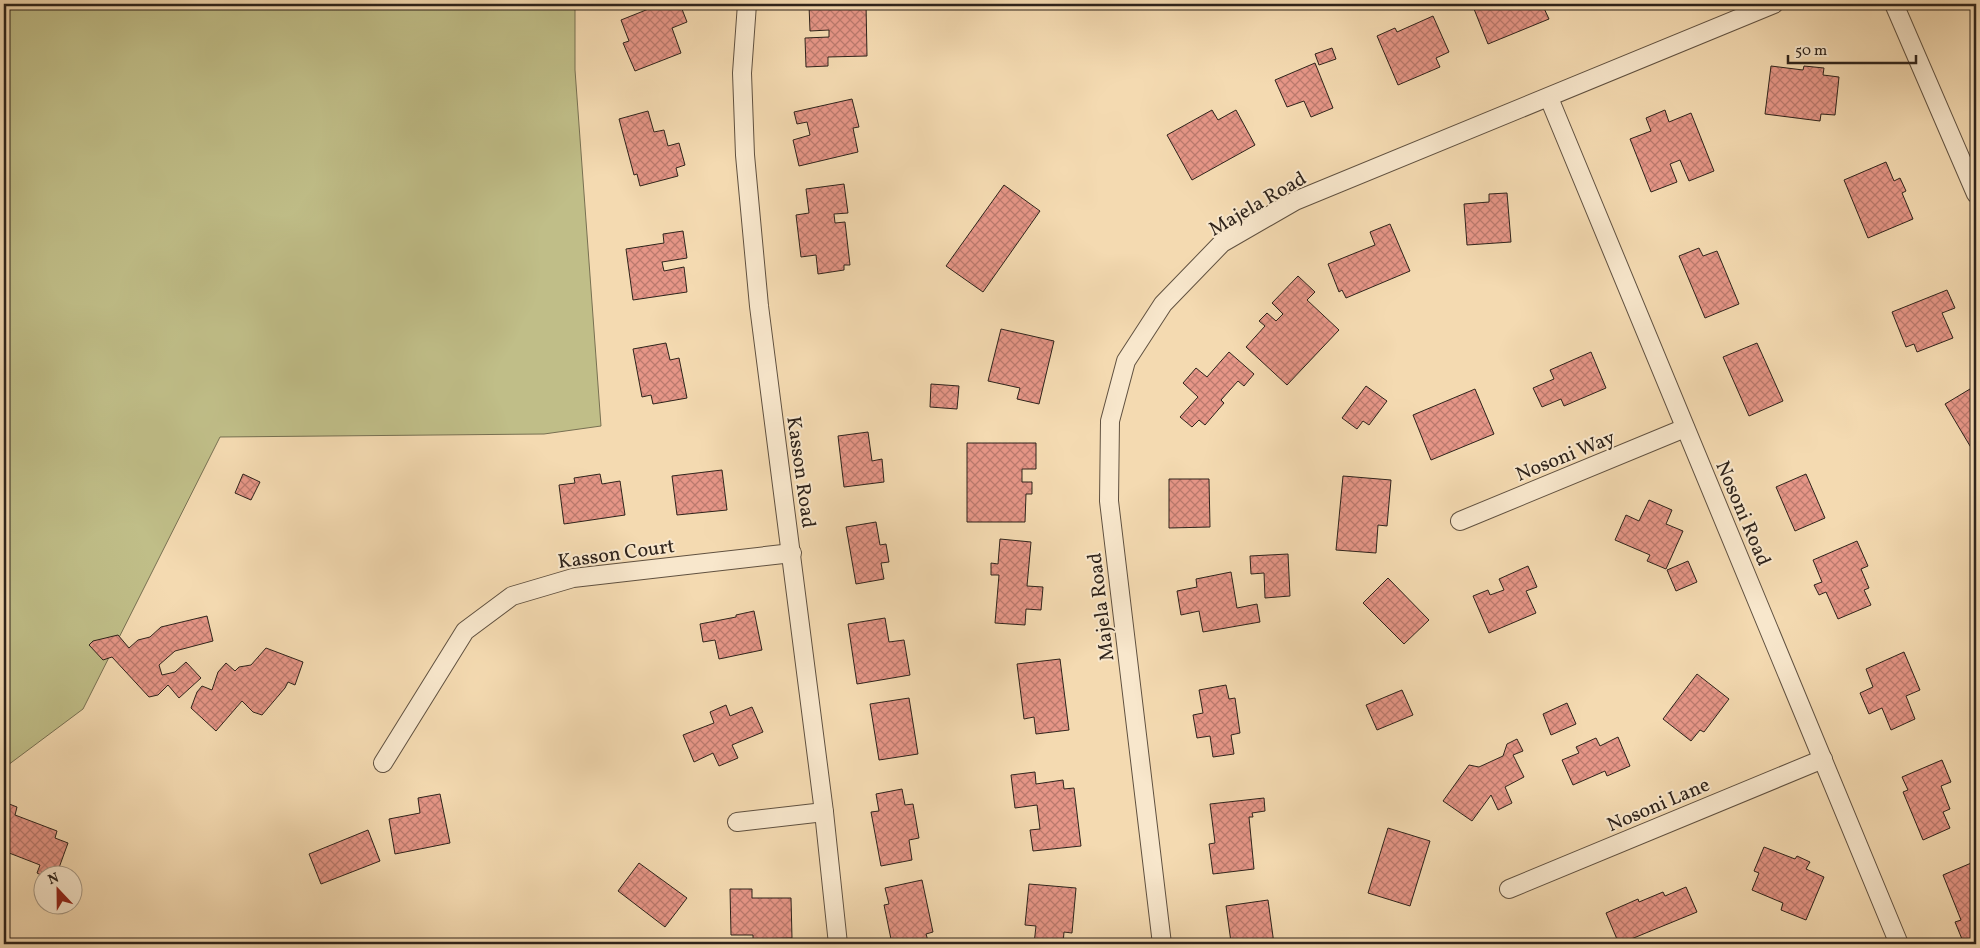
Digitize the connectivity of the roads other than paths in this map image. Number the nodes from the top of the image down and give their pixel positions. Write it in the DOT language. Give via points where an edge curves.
graph roads {
  1 [pos="747,4"];
  2 [pos="1774,4"];
  3 [pos="1894,4"];
  4 [pos="1549,98"];
  5 [pos="1976,194"];
  6 [pos="1685,428"];
  7 [pos="1460,521"];
  8 [pos="792,553"];
  9 [pos="1823,759"];
  10 [pos="383,763"];
  11 [pos="824,812"];
  12 [pos="737,822"];
  13 [pos="1508,889"];
  14 [pos="838,944"];
  15 [pos="1162,944"];
  16 [pos="1900,944"];
  1 -- 8 [label="street, Kasson Road" via="742,73 745,155 759,306"];
  2 -- 4 [label="street, Majela Road"];
  3 -- 5 [label="street"];
  4 -- 6 [label="street, Nosoni Road"];
  4 -- 15 [label="street, Majela Road" via="1295,200 1222,243 1162,304 1126,361 1110,421 1109,501"];
  6 -- 7 [label="street, Nosoni Way"];
  6 -- 9 [label="street, Nosoni Road"];
  8 -- 10 [label="street, Kasson Court" via="573,578 512,596 465,631"];
  8 -- 11 [label="street, Kasson Road"];
  9 -- 13 [label="street, Nosoni Lane"];
  9 -- 16 [label="street, Nosoni Road"];
  11 -- 12 [label="street"];
  11 -- 14 [label="street, Kasson Road"];
}
